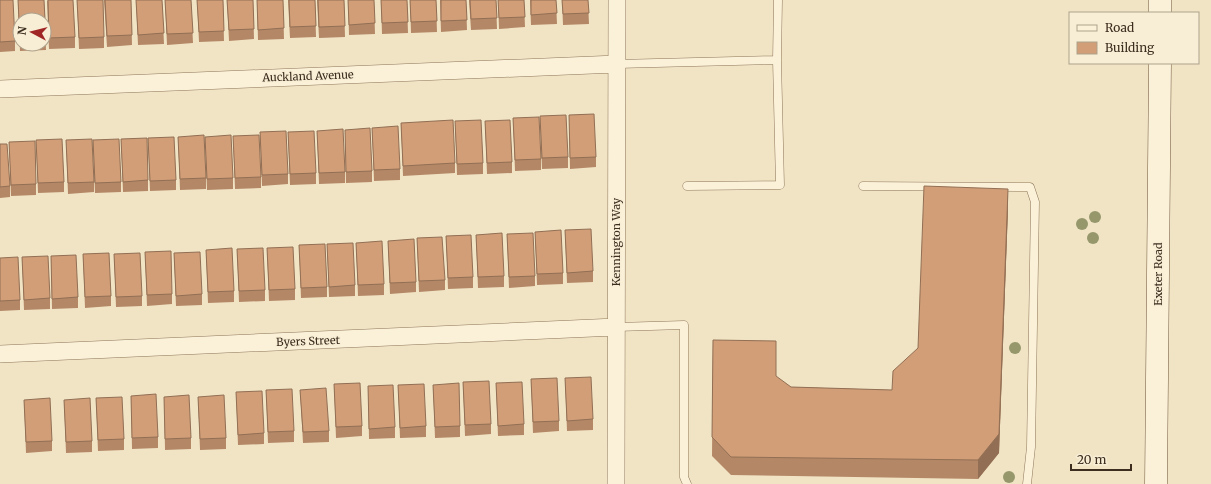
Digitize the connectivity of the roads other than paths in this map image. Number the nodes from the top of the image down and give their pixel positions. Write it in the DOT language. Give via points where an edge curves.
graph roads {
  1 [pos="617,0"];
  2 [pos="778,0"];
  3 [pos="1160,0"];
  4 [pos="1160,12"];
  5 [pos="777,60"];
  6 [pos="617,64"];
  7 [pos="1160,64"];
  8 [pos="0,89"];
  9 [pos="687,186"];
  10 [pos="863,186"];
  11 [pos="616,327"];
  12 [pos="0,354"];
  13 [pos="616,484"];
  14 [pos="687,484"];
  15 [pos="1027,484"];
  16 [pos="1156,484"];
  1 -- 6 [label="street, Kennington Way"];
  2 -- 5 [label="lane"];
  3 -- 4 [label="main road"];
  5 -- 6 [label="lane"];
  5 -- 9 [label="lane" via="780,184"];
  6 -- 8 [label="street, Auckland Avenue"];
  6 -- 11 [label="street, Kennington Way"];
  7 -- 16 [label="main road, Exeter Road"];
  10 -- 15 [label="lane" via="1030,187 1035,202 1031,447"];
  11 -- 12 [label="street, Byers Street"];
  11 -- 13 [label="street, Kennington Way"];
  11 -- 14 [label="lane" via="684,325 684,477"];
}
